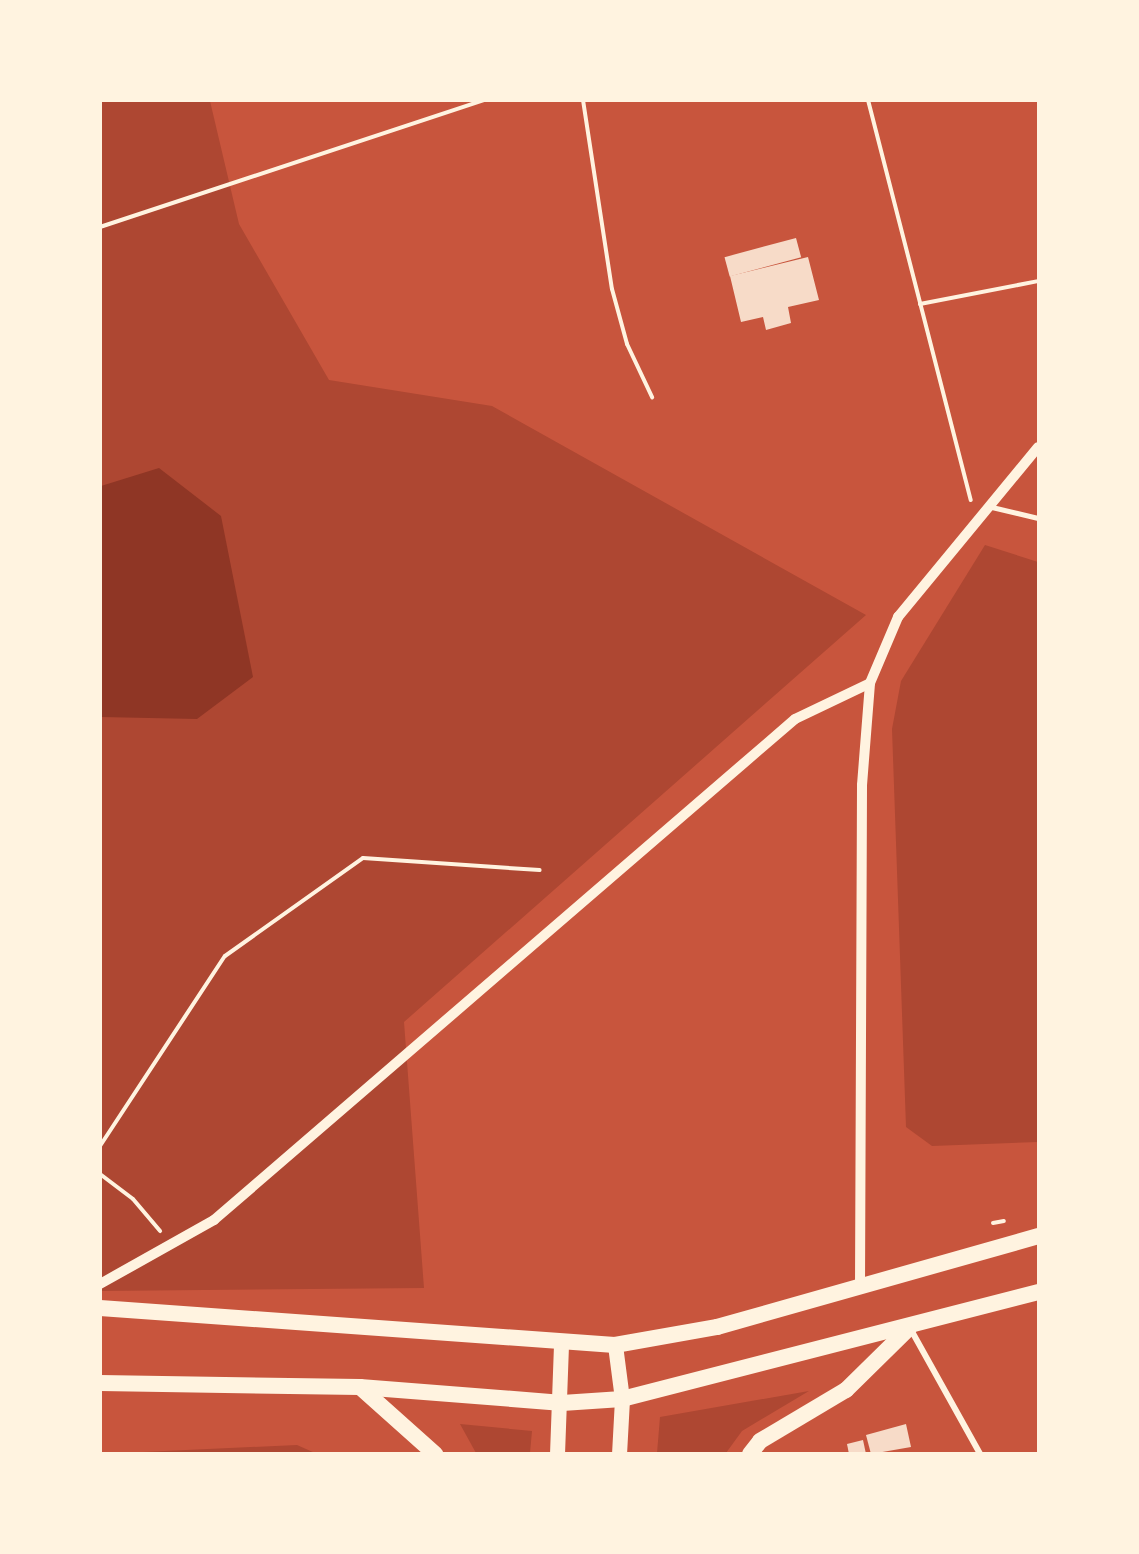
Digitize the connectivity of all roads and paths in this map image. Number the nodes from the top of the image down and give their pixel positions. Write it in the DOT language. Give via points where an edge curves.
graph roads {
  1 [pos="485,100"];
  2 [pos="584,100"];
  3 [pos="868,100"];
  4 [pos="100,227"];
  5 [pos="1038,280"];
  6 [pos="920,304"];
  7 [pos="652,397"];
  8 [pos="1038,447"];
  9 [pos="989,506"];
  10 [pos="1038,518"];
  11 [pos="976,521"];
  12 [pos="870,682"];
  13 [pos="540,870"];
  14 [pos="100,1146"];
  15 [pos="100,1174"];
  16 [pos="1038,1236"];
  17 [pos="171,1244"];
  18 [pos="100,1284"];
  19 [pos="860,1286"];
  20 [pos="1038,1292"];
  21 [pos="100,1308"];
  22 [pos="909,1328"];
  23 [pos="561,1346"];
  24 [pos="615,1346"];
  25 [pos="100,1383"];
  26 [pos="360,1387"];
  27 [pos="622,1400"];
  28 [pos="562,1403"];
  29 [pos="435,1454"];
  30 [pos="557,1454"];
  31 [pos="619,1454"];
  32 [pos="750,1454"];
  33 [pos="980,1454"];
  1 -- 4 [label="path"];
  2 -- 7 [label="path" via="612,289 627,344"];
  3 -- 6 [label="path"];
  5 -- 6 [label="path"];
  6 -- 11 [label="path"];
  8 -- 9 [label="street"];
  9 -- 10 [label="lane"];
  9 -- 11 [label="street"];
  11 -- 12 [label="street" via="898,617"];
  12 -- 17 [label="street" via="795,719 214,1220"];
  12 -- 19 [label="street" via="862,785"];
  13 -- 14 [label="path" via="363,858 225,956"];
  15 -- 17 [label="path" via="133,1199"];
  16 -- 19 [label="highway"];
  17 -- 18 [label="street"];
  19 -- 24 [label="highway"];
  20 -- 22 [label="highway"];
  21 -- 23 [label="highway"];
  22 -- 27 [label="highway"];
  22 -- 32 [label="highway" via="846,1390 760,1441"];
  22 -- 33 [label="street"];
  23 -- 24 [label="highway"];
  23 -- 28 [label="main road"];
  24 -- 27 [label="main road"];
  25 -- 26 [label="highway"];
  26 -- 28 [label="highway"];
  26 -- 29 [label="highway"];
  27 -- 28 [label="highway"];
  27 -- 31 [label="main road"];
  28 -- 30 [label="main road"];
}
